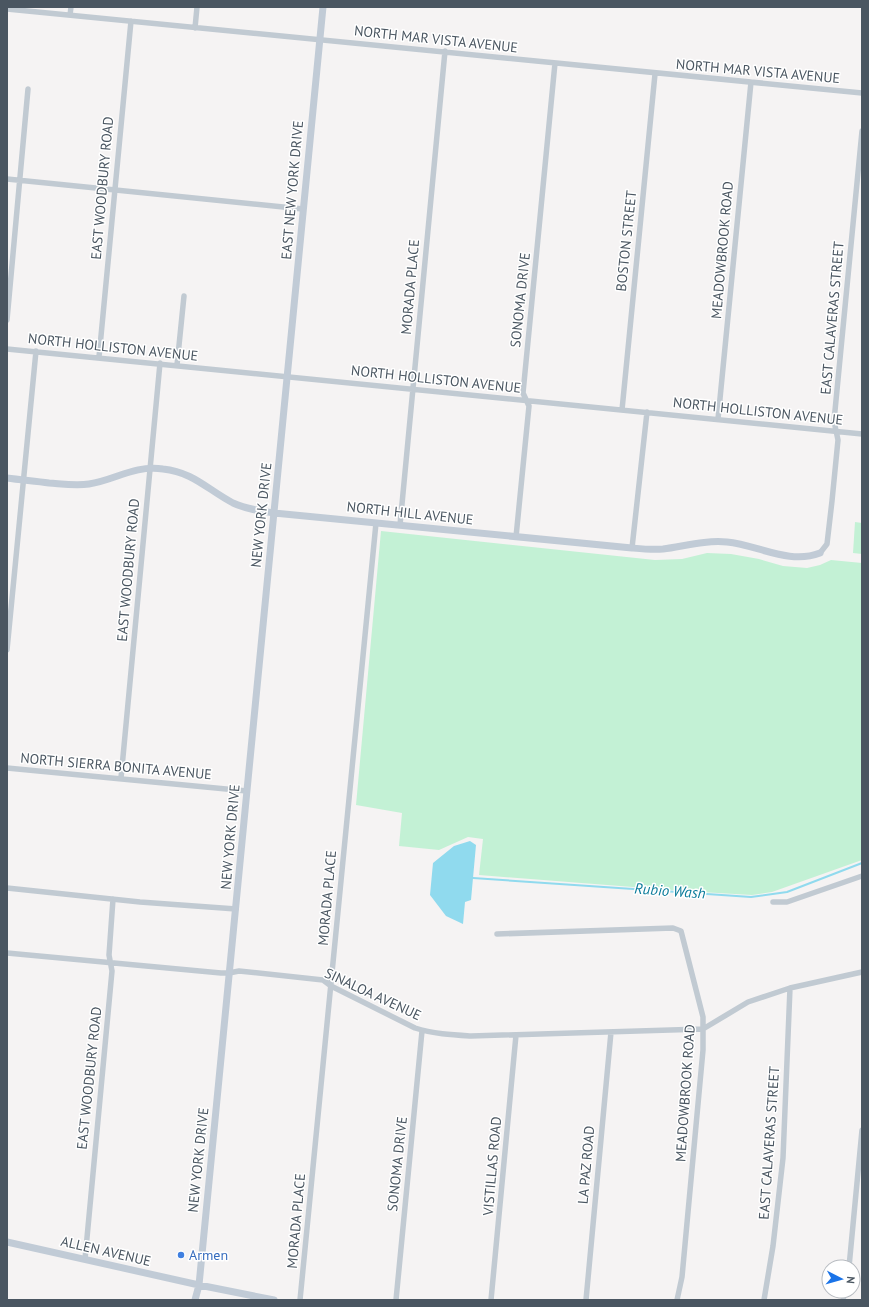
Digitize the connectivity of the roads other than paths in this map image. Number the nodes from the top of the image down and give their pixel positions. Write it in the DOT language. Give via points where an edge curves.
graph roads {
  1 [pos="71,7"];
  2 [pos="197,7"];
  3 [pos="323,7"];
  4 [pos="7,9"];
  5 [pos="70,15"];
  6 [pos="131,21"];
  7 [pos="195,28"];
  8 [pos="320,40"];
  9 [pos="445,51"];
  10 [pos="555,63"];
  11 [pos="655,74"];
  12 [pos="751,82"];
  13 [pos="28,89"];
  14 [pos="862,93"];
  15 [pos="862,131"];
  16 [pos="7,179"];
  17 [pos="20,180"];
  18 [pos="114,189"];
  19 [pos="303,209"];
  20 [pos="184,296"];
  21 [pos="7,320"];
  22 [pos="7,349"];
  23 [pos="36,351"];
  24 [pos="99,357"];
  25 [pos="160,363"];
  26 [pos="177,365"];
  27 [pos="287,376"];
  28 [pos="413,389"];
  29 [pos="526,400"];
  30 [pos="622,410"];
  31 [pos="647,412"];
  32 [pos="718,419"];
  33 [pos="835,431"];
  34 [pos="862,434"];
  35 [pos="150,468"];
  36 [pos="7,478"];
  37 [pos="23,480"];
  38 [pos="274,513"];
  39 [pos="376,523"];
  40 [pos="400,525"];
  41 [pos="516,537"];
  42 [pos="632,548"];
  43 [pos="820,553"];
  44 [pos="7,650"];
  45 [pos="7,768"];
  46 [pos="120,778"];
  47 [pos="247,791"];
  48 [pos="862,876"];
  49 [pos="7,888"];
  50 [pos="113,900"];
  51 [pos="773,902"];
  52 [pos="236,909"];
  53 [pos="497,934"];
  54 [pos="7,953"];
  55 [pos="110,963"];
  56 [pos="862,972"];
  57 [pos="229,973"];
  58 [pos="331,986"];
  59 [pos="790,988"];
  60 [pos="703,1028"];
  61 [pos="422,1031"];
  62 [pos="611,1032"];
  63 [pos="516,1035"];
  64 [pos="862,1130"];
  65 [pos="7,1242"];
  66 [pos="850,1259"];
  67 [pos="85,1260"];
  68 [pos="199,1285"];
  69 [pos="194,1300"];
  70 [pos="274,1300"];
  71 [pos="300,1300"];
  72 [pos="396,1300"];
  73 [pos="491,1300"];
  74 [pos="586,1300"];
  75 [pos="677,1300"];
  76 [pos="764,1300"];
  1 -- 5 [label="street"];
  2 -- 7 [label="street"];
  3 -- 8 [label="street, EAST NEW YORK DRIVE"];
  4 -- 5 [label="street, NORTH MAR VISTA AVENUE"];
  5 -- 6 [label="street, NORTH MAR VISTA AVENUE"];
  6 -- 7 [label="street, NORTH MAR VISTA AVENUE"];
  6 -- 18 [label="street, EAST WOODBURY ROAD"];
  7 -- 8 [label="street, NORTH MAR VISTA AVENUE"];
  8 -- 9 [label="street, NORTH MAR VISTA AVENUE"];
  8 -- 19 [label="street, EAST NEW YORK DRIVE"];
  9 -- 10 [label="street, NORTH MAR VISTA AVENUE"];
  9 -- 28 [label="street, MORADA PLACE"];
  10 -- 11 [label="street, NORTH MAR VISTA AVENUE"];
  10 -- 29 [label="street, SONOMA DRIVE" via="522,393"];
  11 -- 12 [label="street, NORTH MAR VISTA AVENUE"];
  11 -- 30 [label="street, BOSTON STREET"];
  12 -- 14 [label="street, NORTH MAR VISTA AVENUE"];
  12 -- 32 [label="street, MEADOWBROOK ROAD"];
  13 -- 17 [label="street"];
  15 -- 33 [label="street, EAST CALAVERAS STREET"];
  16 -- 17 [label="street"];
  17 -- 18 [label="street"];
  17 -- 21 [label="street"];
  18 -- 19 [label="street"];
  18 -- 24 [label="street, EAST WOODBURY ROAD"];
  19 -- 27 [label="street, EAST NEW YORK DRIVE"];
  20 -- 26 [label="street"];
  22 -- 23 [label="street, NORTH HOLLISTON AVENUE"];
  23 -- 24 [label="street, NORTH HOLLISTON AVENUE"];
  23 -- 37 [label="street"];
  24 -- 25 [label="street, NORTH HOLLISTON AVENUE"];
  25 -- 26 [label="street, NORTH HOLLISTON AVENUE"];
  25 -- 35 [label="street, EAST WOODBURY ROAD"];
  26 -- 27 [label="street, NORTH HOLLISTON AVENUE"];
  27 -- 28 [label="street, NORTH HOLLISTON AVENUE"];
  27 -- 38 [label="street, NEW YORK DRIVE"];
  28 -- 29 [label="street, NORTH HOLLISTON AVENUE"];
  28 -- 40 [label="street, MORADA PLACE"];
  29 -- 30 [label="street, NORTH HOLLISTON AVENUE"];
  29 -- 41 [label="street, SONOMA DRIVE" via="529,406"];
  30 -- 31 [label="street, NORTH HOLLISTON AVENUE"];
  31 -- 32 [label="street, NORTH HOLLISTON AVENUE"];
  31 -- 42 [label="street"];
  32 -- 33 [label="street, NORTH HOLLISTON AVENUE"];
  33 -- 34 [label="street, NORTH HOLLISTON AVENUE"];
  33 -- 43 [label="street, EAST CALAVERAS STREET" via="838,440 827,544"];
  35 -- 37 [label="street, NORTH HILL AVENUE" via="88,484"];
  35 -- 38 [label="street, NORTH HILL AVENUE" via="190,475 234,503"];
  35 -- 46 [label="street, EAST WOODBURY ROAD"];
  36 -- 37 [label="street, NORTH HILL AVENUE"];
  37 -- 44 [label="street"];
  38 -- 39 [label="street, NORTH HILL AVENUE"];
  38 -- 47 [label="street, NEW YORK DRIVE"];
  39 -- 40 [label="street, NORTH HILL AVENUE"];
  39 -- 58 [label="street, MORADA PLACE"];
  40 -- 41 [label="street, NORTH HILL AVENUE"];
  41 -- 42 [label="street, NORTH HILL AVENUE"];
  42 -- 43 [label="street, NORTH HILL AVENUE" via="662,549 691,543 716,542 741,544 790,556 805,557"];
  45 -- 46 [label="street, NORTH SIERRA BONITA AVENUE"];
  46 -- 47 [label="street, NORTH SIERRA BONITA AVENUE"];
  47 -- 52 [label="street, NEW YORK DRIVE"];
  48 -- 51 [label="street" via="787,902"];
  49 -- 50 [label="street"];
  50 -- 52 [label="street"];
  50 -- 55 [label="street, EAST WOODBURY ROAD"];
  52 -- 57 [label="street, NEW YORK DRIVE"];
  53 -- 60 [label="street, MEADOWBROOK ROAD" via="678,929 681,932 703,1017"];
  54 -- 55 [label="street, SINALOA AVENUE"];
  55 -- 57 [label="street, SINALOA AVENUE"];
  55 -- 67 [label="street, EAST WOODBURY ROAD" via="112,971"];
  56 -- 59 [label="street, SINALOA AVENUE"];
  57 -- 58 [label="street, SINALOA AVENUE" via="238,971 323,980"];
  57 -- 68 [label="street, NEW YORK DRIVE"];
  58 -- 61 [label="street, SINALOA AVENUE"];
  58 -- 71 [label="street, MORADA PLACE"];
  59 -- 60 [label="street, SINALOA AVENUE" via="748,1002"];
  59 -- 76 [label="street, EAST CALAVERAS STREET" via="783,1158"];
  60 -- 62 [label="street, SINALOA AVENUE"];
  60 -- 75 [label="street, MEADOWBROOK ROAD" via="682,1277"];
  61 -- 63 [label="street, SINALOA AVENUE" via="465,1036"];
  61 -- 72 [label="street, SONOMA DRIVE"];
  62 -- 63 [label="street, SINALOA AVENUE"];
  62 -- 74 [label="street, LA PAZ ROAD"];
  63 -- 73 [label="street, VISTILLAS ROAD"];
  64 -- 66 [label="street"];
  65 -- 67 [label="street, ALLEN AVENUE"];
  67 -- 68 [label="street, ALLEN AVENUE"];
  68 -- 69 [label="street, NEW YORK DRIVE"];
  68 -- 70 [label="street, ALLEN AVENUE"];
}
